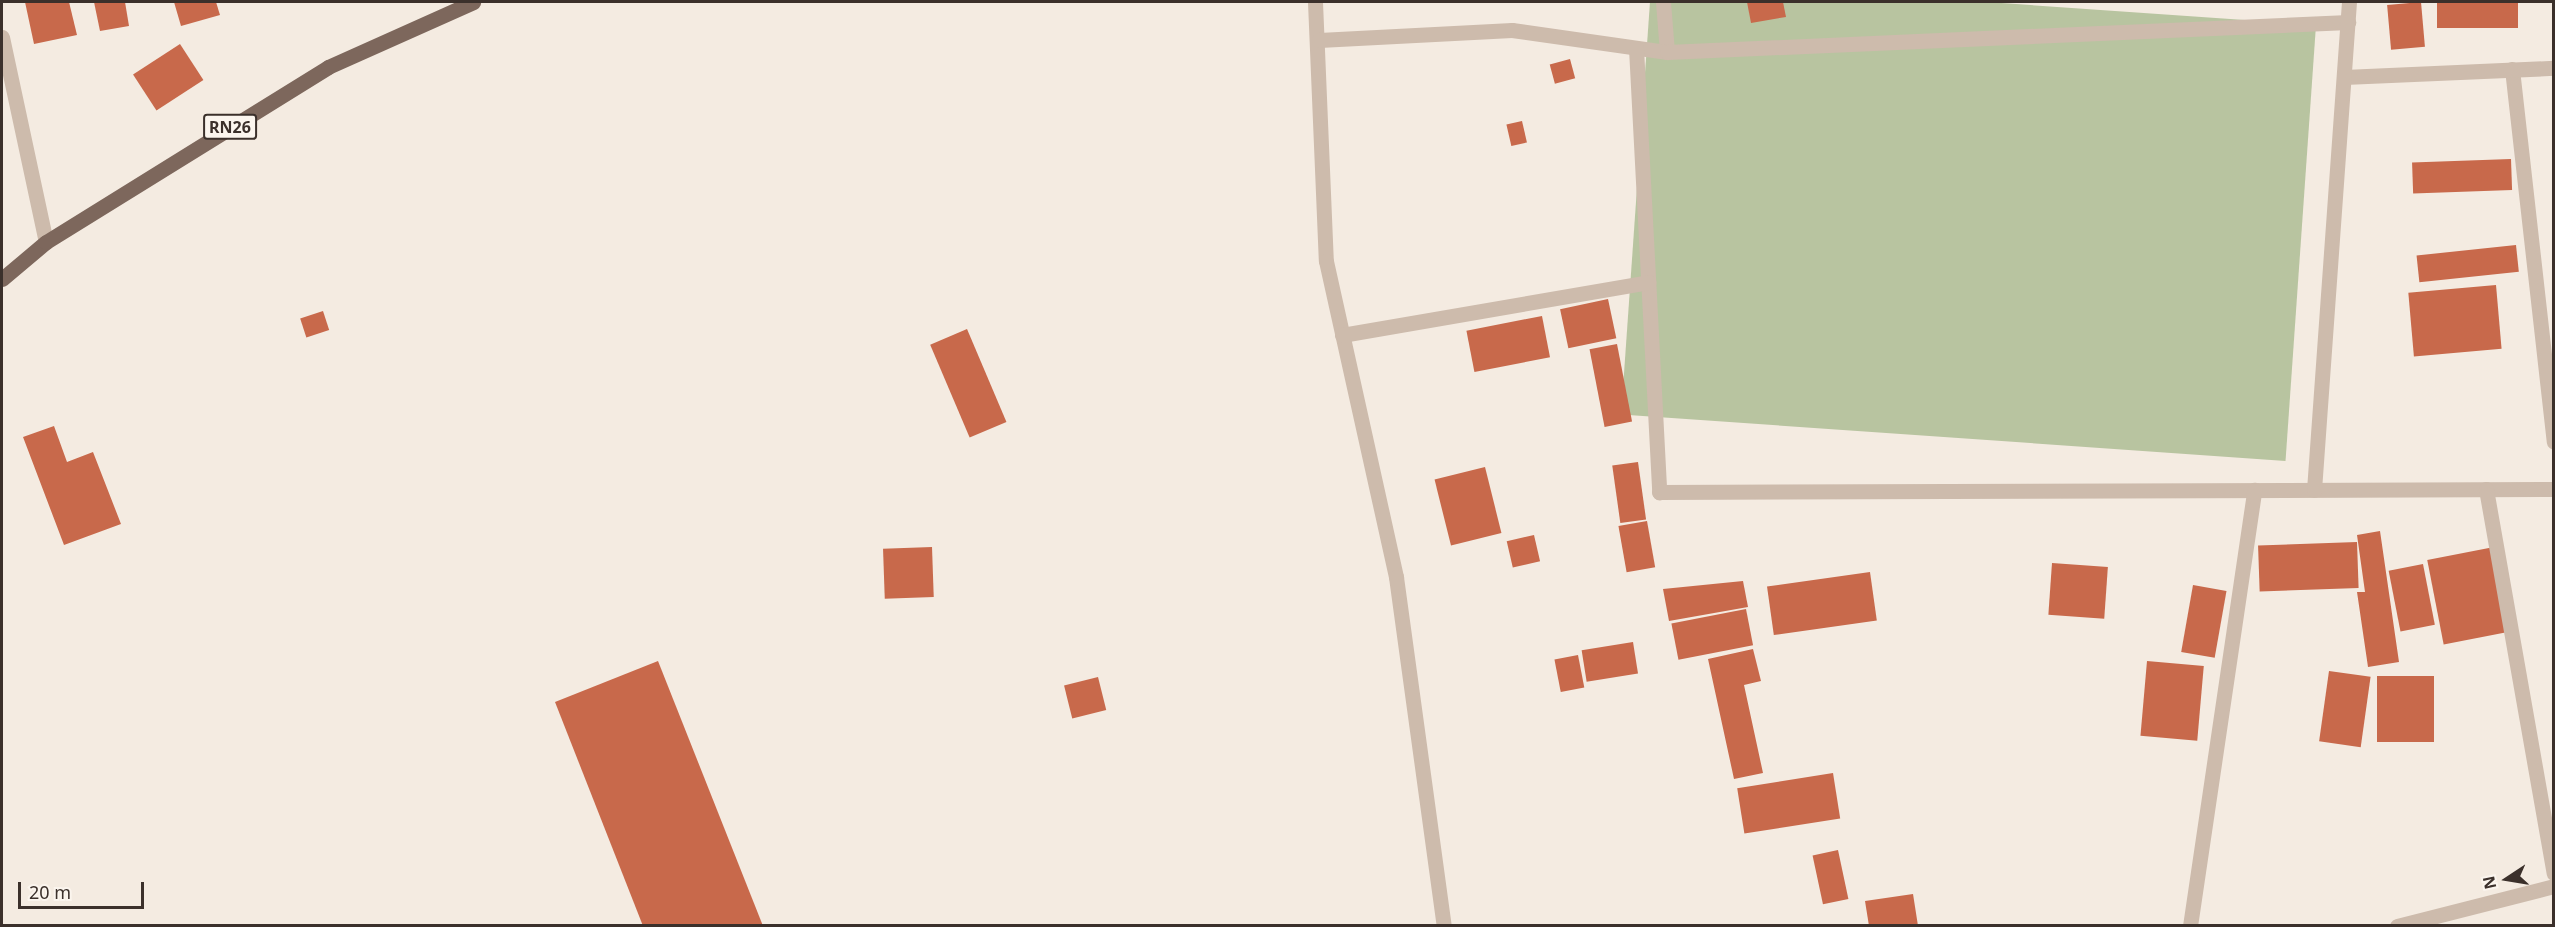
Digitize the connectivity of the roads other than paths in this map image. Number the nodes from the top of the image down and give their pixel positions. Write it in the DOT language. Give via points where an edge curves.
graph roads {
  1 [pos="473,2"];
  2 [pos="1315,2"];
  3 [pos="1663,2"];
  4 [pos="2349,2"];
  5 [pos="2348,22"];
  6 [pos="2,37"];
  7 [pos="1320,40"];
  8 [pos="1636,48"];
  9 [pos="1667,52"];
  10 [pos="2553,68"];
  11 [pos="2512,69"];
  12 [pos="2344,77"];
  13 [pos="46,242"];
  14 [pos="2,279"];
  15 [pos="1648,282"];
  16 [pos="1342,335"];
  17 [pos="2553,442"];
  18 [pos="2486,489"];
  19 [pos="2553,489"];
  20 [pos="2254,490"];
  21 [pos="2314,490"];
  22 [pos="2553,873"];
  23 [pos="2553,886"];
  24 [pos="1444,926"];
  25 [pos="2190,926"];
  26 [pos="2397,926"];
  1 -- 13 [label="main road, RN26" via="328,66"];
  2 -- 7 [label="street"];
  3 -- 9 [label="street"];
  4 -- 5 [label="street"];
  5 -- 9 [label="street"];
  5 -- 12 [label="street"];
  6 -- 13 [label="street"];
  7 -- 8 [label="street" via="1512,30"];
  7 -- 16 [label="street" via="1326,261"];
  8 -- 9 [label="street"];
  8 -- 15 [label="street"];
  10 -- 11 [label="street"];
  11 -- 12 [label="street"];
  11 -- 17 [label="street"];
  12 -- 21 [label="street"];
  13 -- 14 [label="main road, RN26"];
  15 -- 16 [label="street"];
  15 -- 20 [label="street" via="1659,492"];
  16 -- 24 [label="street" via="1396,577"];
  18 -- 19 [label="street"];
  18 -- 21 [label="street"];
  18 -- 22 [label="street"];
  20 -- 21 [label="street"];
  20 -- 25 [label="street"];
  23 -- 26 [label="street"];
}
